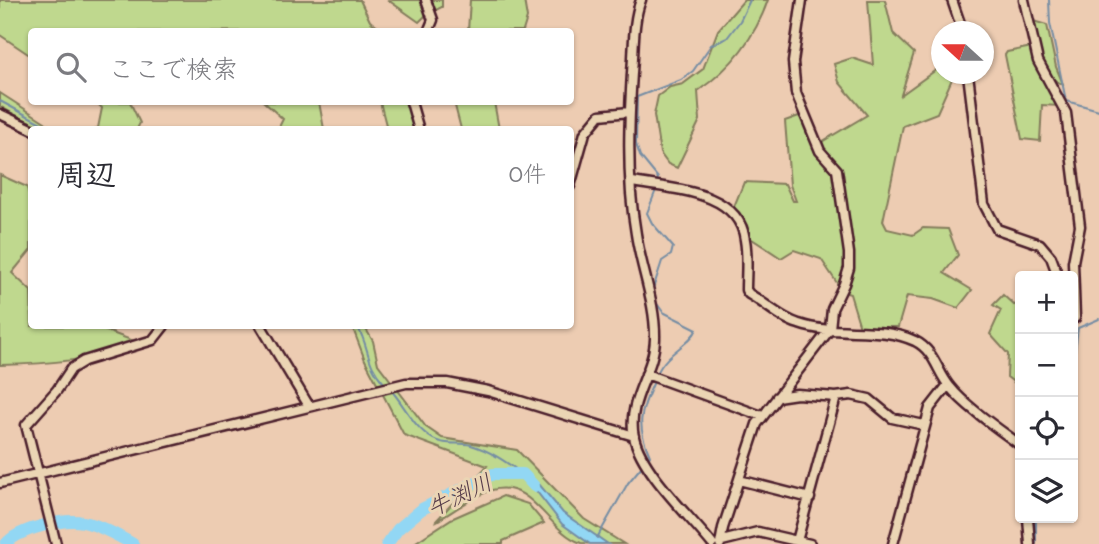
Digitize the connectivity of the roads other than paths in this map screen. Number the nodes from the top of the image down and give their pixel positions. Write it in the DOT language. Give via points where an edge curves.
graph roads {
  1 [pos="426,0"];
  2 [pos="641,0"];
  3 [pos="802,0"];
  4 [pos="952,0"];
  5 [pos="1024,0"];
  6 [pos="959,21"];
  7 [pos="430,28"];
  8 [pos="969,84"];
  9 [pos="412,105"];
  10 [pos="629,112"];
  11 [pos="0,114"];
  12 [pos="418,126"];
  13 [pos="28,127"];
  14 [pos="574,172"];
  15 [pos="632,182"];
  16 [pos="1056,271"];
  17 [pos="1073,271"];
  18 [pos="162,329"];
  19 [pos="263,329"];
  20 [pos="830,330"];
  21 [pos="646,374"];
  22 [pos="948,385"];
  23 [pos="777,397"];
  24 [pos="836,397"];
  25 [pos="309,405"];
  26 [pos="762,416"];
  27 [pos="924,425"];
  28 [pos="634,436"];
  29 [pos="1015,441"];
  30 [pos="37,474"];
  31 [pos="738,480"];
  32 [pos="0,482"];
  33 [pos="810,498"];
  34 [pos="1028,523"];
  35 [pos="797,541"];
  36 [pos="721,543"];
  37 [pos="56,544"];
  38 [pos="712,544"];
  39 [pos="810,544"];
  40 [pos="893,544"];
  41 [pos="1030,544"];
  1 -- 7 [label="street" via="433,20"];
  2 -- 10 [label="street"];
  3 -- 20 [label="street" via="793,62 796,93 820,151 837,170 849,253 849,268 832,309"];
  4 -- 6 [label="street"];
  5 -- 17 [label="street" via="1038,61 1066,113 1080,226"];
  8 -- 16 [label="street" via="988,215 997,229 1040,244"];
  9 -- 12 [label="street"];
  10 -- 14 [label="street" via="600,115 585,133"];
  10 -- 15 [label="street"];
  11 -- 13 [label="street"];
  15 -- 20 [label="street" via="719,201 746,238 749,294 800,325"];
  15 -- 21 [label="street" via="635,232 655,335"];
  18 -- 30 [label="street" via="153,340 71,369 26,425"];
  19 -- 25 [label="street"];
  20 -- 22 [label="street" via="883,333 913,341 933,357"];
  20 -- 23 [label="street"];
  21 -- 26 [label="street"];
  21 -- 28 [label="street" via="635,401"];
  22 -- 27 [label="street" via="930,408"];
  22 -- 29 [label="street"];
  23 -- 24 [label="street"];
  23 -- 26 [label="street"];
  24 -- 27 [label="street" via="869,399 892,418"];
  24 -- 33 [label="street"];
  25 -- 28 [label="street" via="406,383 447,383"];
  25 -- 30 [label="street"];
  26 -- 31 [label="street"];
  27 -- 40 [label="street"];
  28 -- 38 [label="street" via="649,468"];
  30 -- 32 [label="street"];
  30 -- 37 [label="street"];
  31 -- 33 [label="street"];
  31 -- 36 [label="street"];
  33 -- 35 [label="street"];
  34 -- 41 [label="street"];
  35 -- 36 [label="street" via="758,532"];
  35 -- 39 [label="street"];
}
